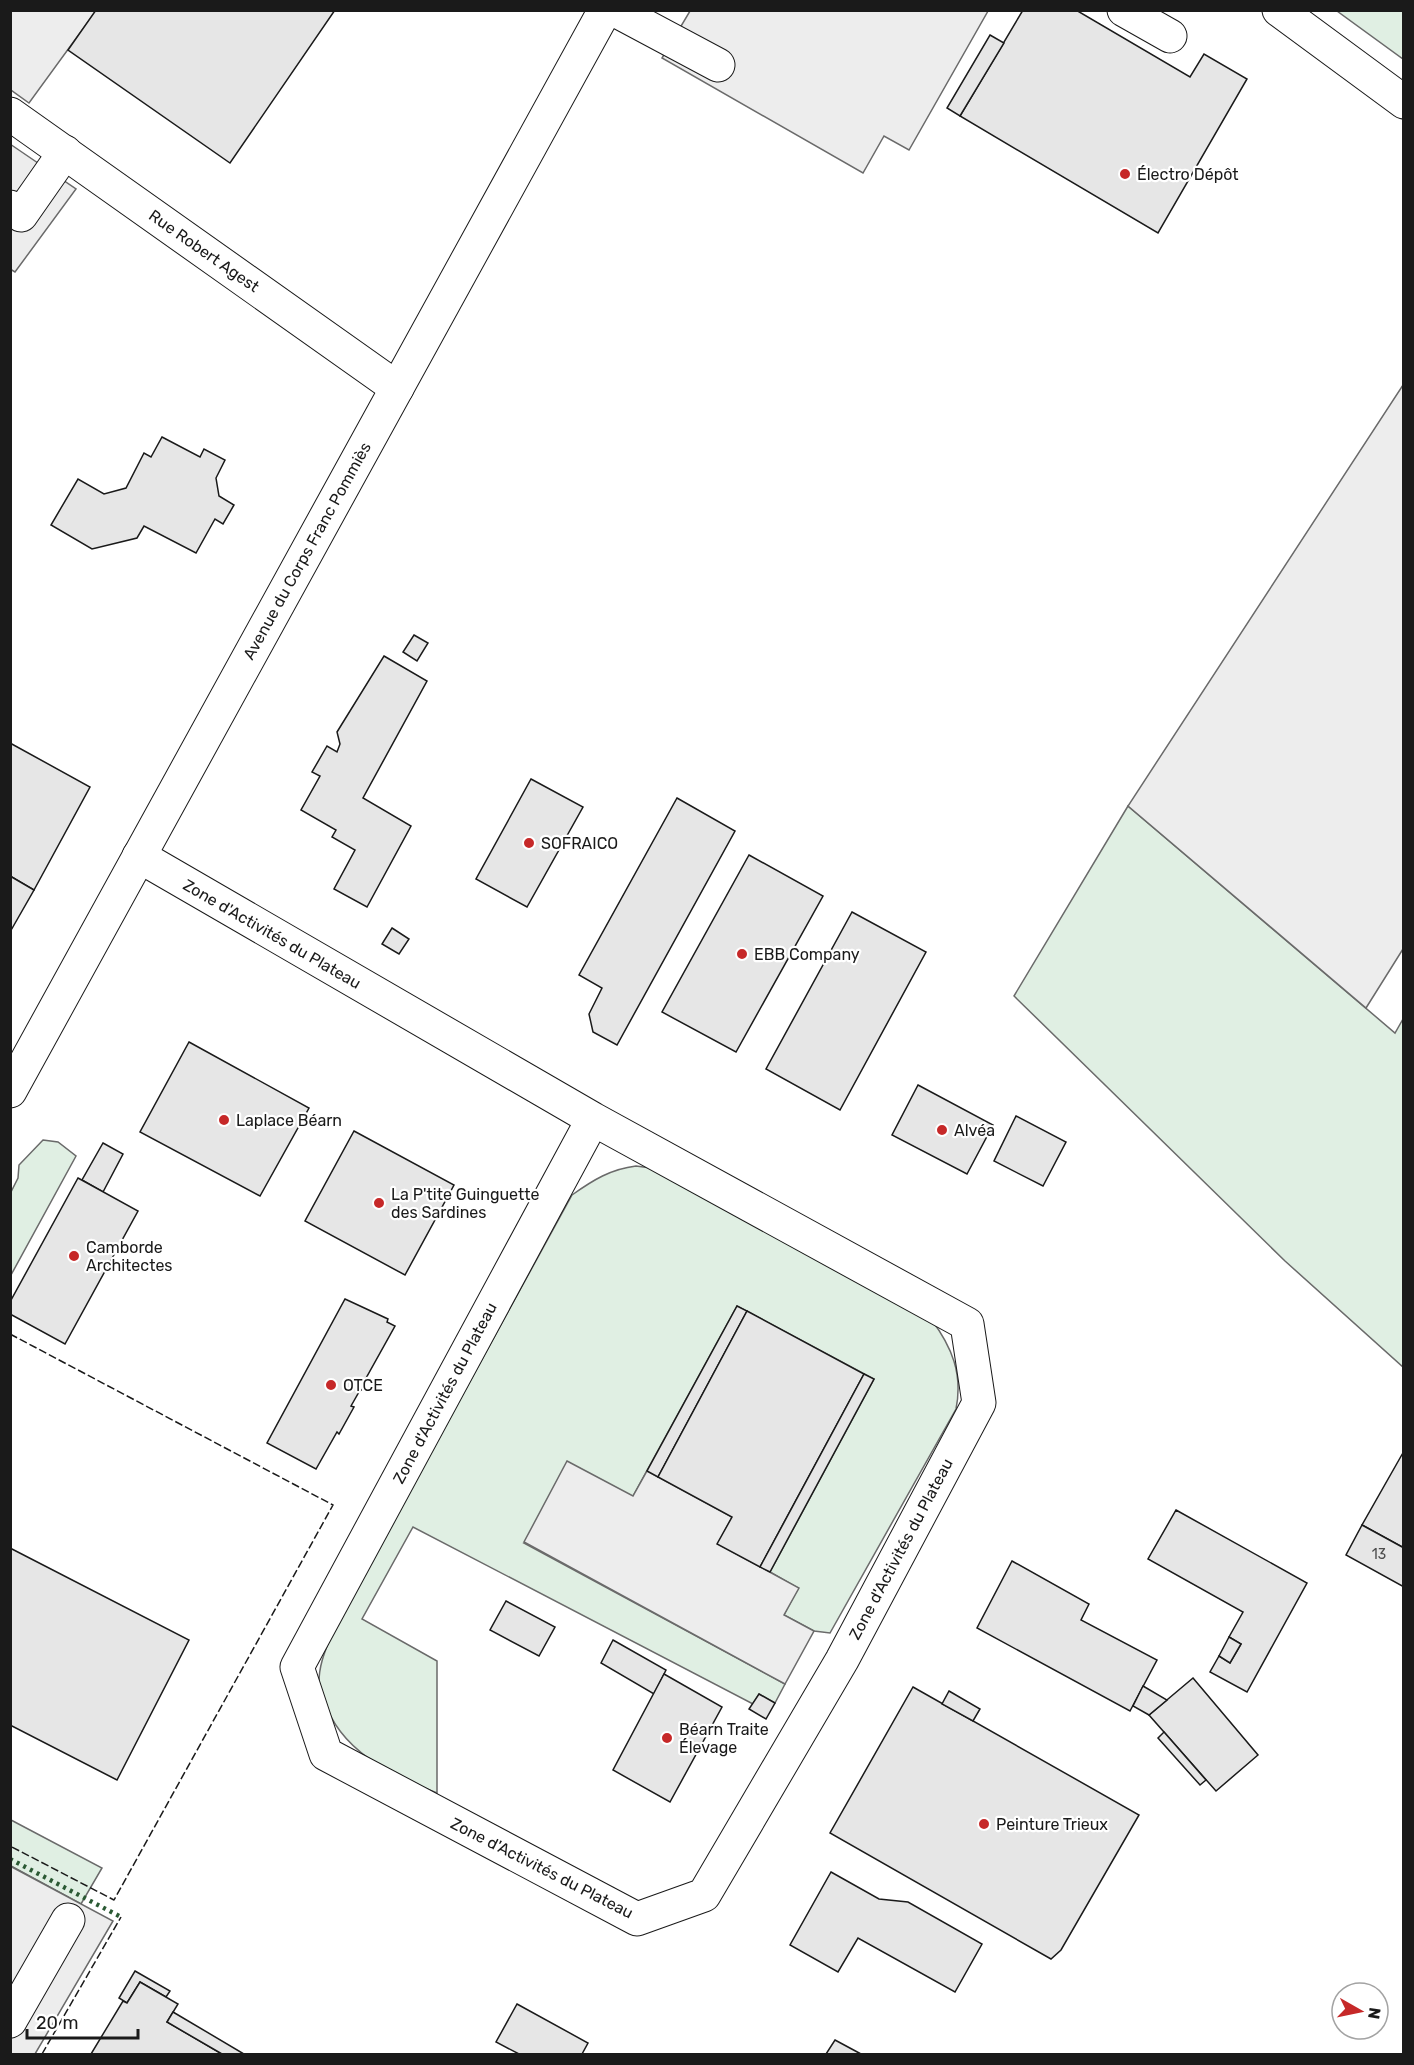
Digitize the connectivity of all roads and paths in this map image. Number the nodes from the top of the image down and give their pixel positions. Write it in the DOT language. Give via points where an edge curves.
graph roads {
  1 [pos="604,10"];
  2 [pos="615,10"];
  3 [pos="1124,10"];
  4 [pos="1279,10"];
  5 [pos="1170,36"];
  6 [pos="718,65"];
  7 [pos="1404,102"];
  8 [pos="10,114"];
  9 [pos="64,152"];
  10 [pos="10,207"];
  11 [pos="397,388"];
  12 [pos="139,856"];
  13 [pos="10,1091"];
  14 [pos="593,1119"];
  15 [pos="69,1920"];
  16 [pos="11,2020"];
  1 -- 11 [label="street, Avenue du Corps Franc Pommiès"];
  2 -- 6 [label="street"];
  3 -- 5 [label="street"];
  4 -- 7 [label="street"];
  8 -- 9 [label="street, Rue Robert Agest"];
  9 -- 10 [label="street" via="21,215"];
  9 -- 11 [label="street, Rue Robert Agest"];
  11 -- 12 [label="street, Avenue du Corps Franc Pommiès"];
  12 -- 13 [label="street, Avenue du Corps Franc Pommiès"];
  12 -- 14 [label="street, Zone d'Activités du Plateau"];
  14 -- 14 [label="street, Zone d'Activités du Plateau" via="967,1324 979,1403 842,1660 704,1895 637,1919 326,1754 297,1667"];
  15 -- 16 [label="street"];
}
